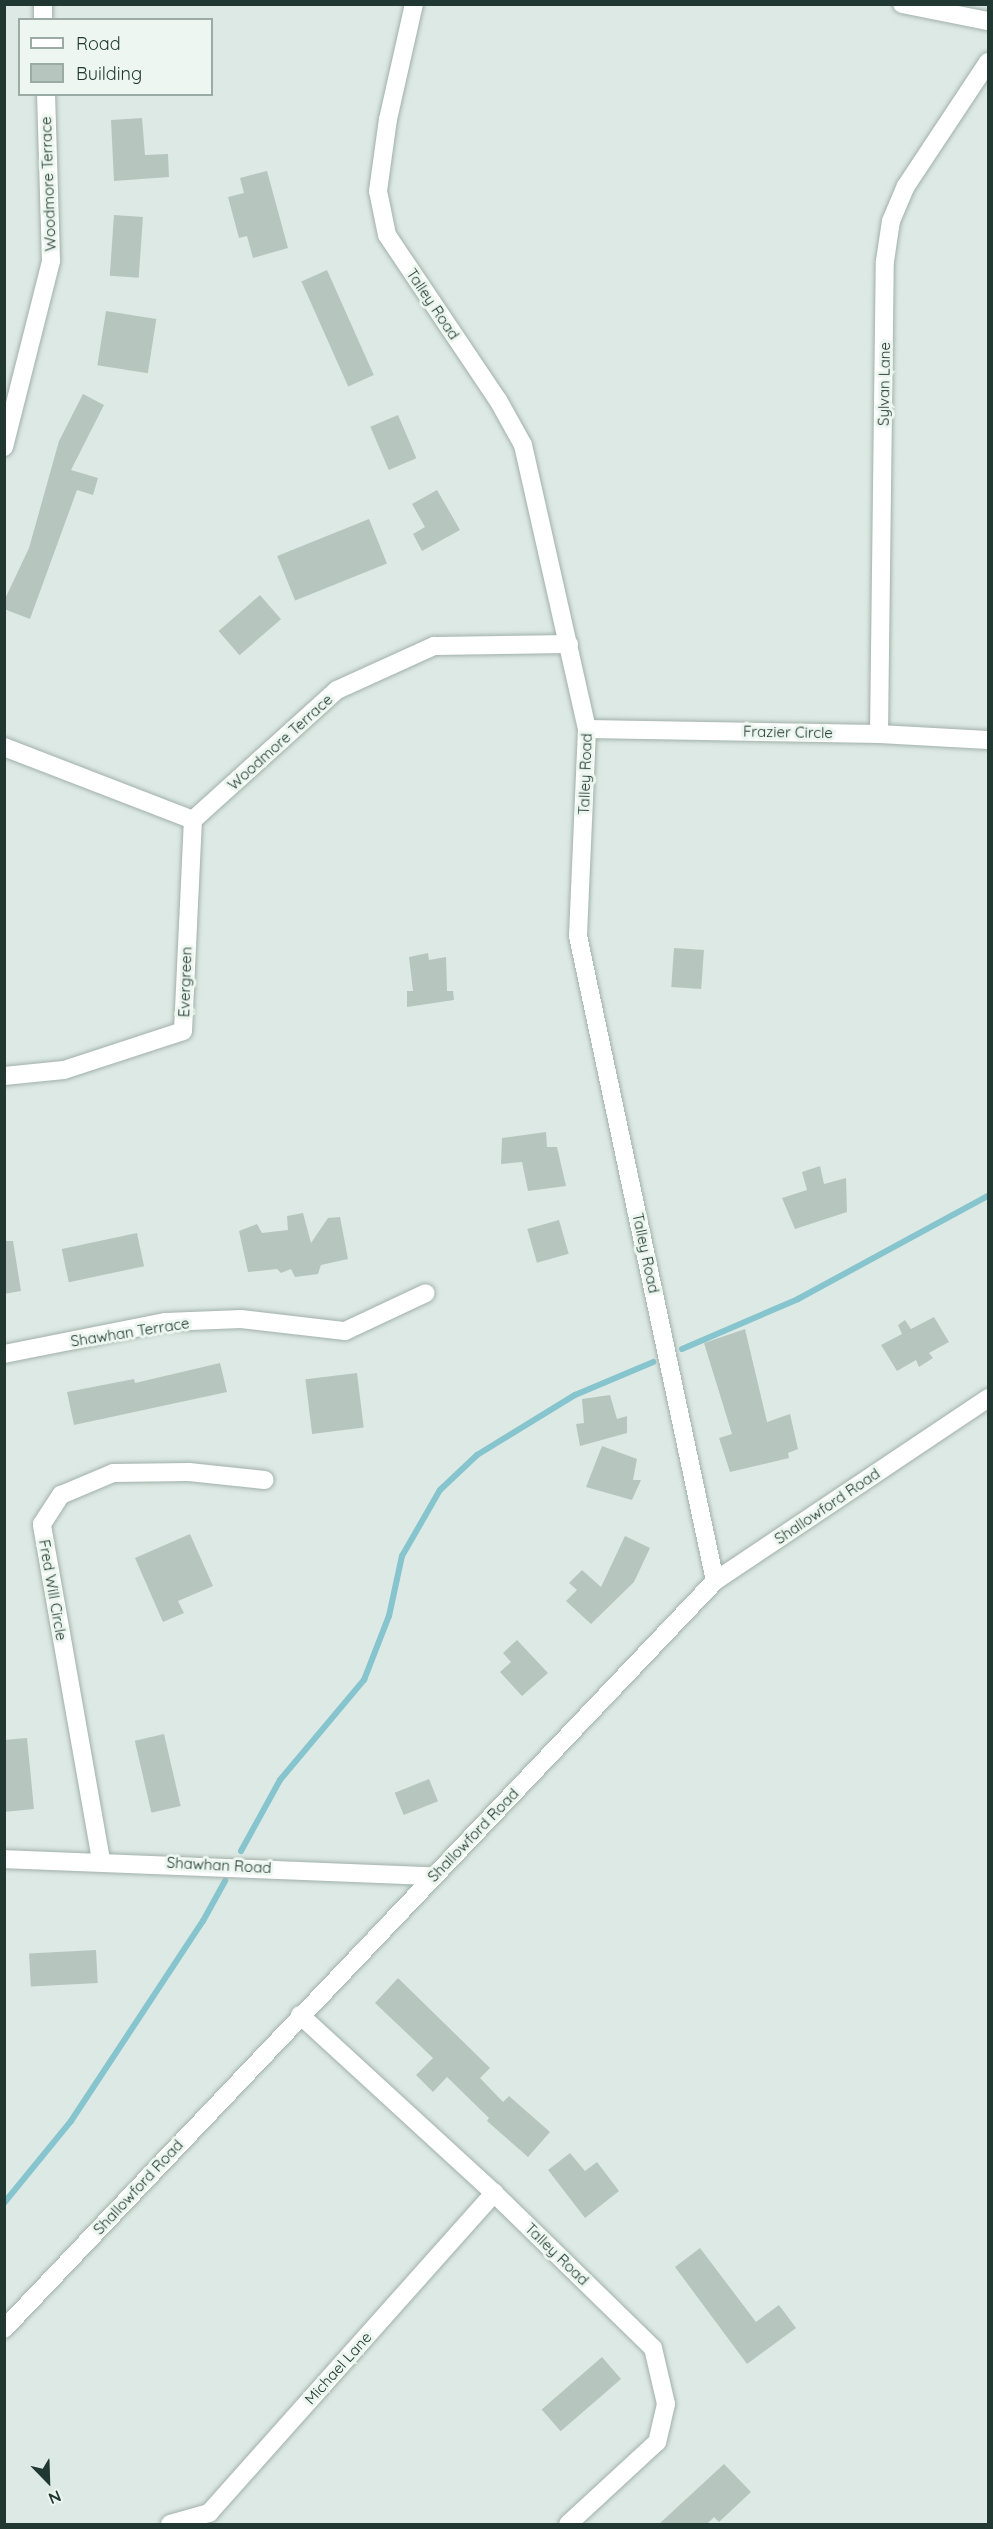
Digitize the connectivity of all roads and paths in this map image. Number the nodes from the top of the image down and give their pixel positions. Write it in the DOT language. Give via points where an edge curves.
graph roads {
  1 [pos="414,4"];
  2 [pos="902,4"];
  3 [pos="988,21"];
  4 [pos="988,62"];
  5 [pos="46,96"];
  6 [pos="4,447"];
  7 [pos="569,644"];
  8 [pos="587,729"];
  9 [pos="879,734"];
  10 [pos="988,740"];
  11 [pos="4,747"];
  12 [pos="193,820"];
  13 [pos="4,1076"];
  14 [pos="426,1293"];
  15 [pos="4,1354"];
  16 [pos="988,1398"];
  17 [pos="265,1480"];
  18 [pos="715,1581"];
  19 [pos="4,1859"];
  20 [pos="101,1860"];
  21 [pos="434,1876"];
  22 [pos="300,2015"];
  23 [pos="494,2193"];
  24 [pos="4,2329"];
  25 [pos="214,2519"];
  26 [pos="170,2524"];
  27 [pos="568,2524"];
  1 -- 7 [label="street, Talley Road" via="388,119 378,191 387,235 524,445"];
  2 -- 3 [label="street"];
  4 -- 9 [label="street, Sylvan Lane" via="906,186 891,221 885,261"];
  5 -- 6 [label="street, Woodmore Terrace" via="51,261"];
  7 -- 8 [label="street, Talley Road"];
  7 -- 12 [label="street, Woodmore Terrace" via="434,646 337,690"];
  8 -- 9 [label="street, Frazier Circle"];
  8 -- 18 [label="street, Talley Road" via="578,936"];
  9 -- 10 [label="street, Frazier Circle"];
  11 -- 12 [label="street"];
  12 -- 13 [label="street, Evergreen" via="183,1031 64,1070"];
  14 -- 15 [label="street, Shawhan Terrace" via="345,1331 241,1318 166,1323"];
  16 -- 18 [label="street, Shallowford Road"];
  17 -- 20 [label="street, Fred Will Circle" via="189,1472 113,1473 61,1495 42,1524"];
  18 -- 21 [label="street, Shallowford Road"];
  19 -- 20 [label="street, Shawhan Road"];
  20 -- 21 [label="street, Shawhan Road"];
  21 -- 22 [label="street, Shallowford Road"];
  22 -- 23 [label="street, Talley Road"];
  22 -- 24 [label="street, Shallowford Road"];
  23 -- 25 [label="street, Michael Lane"];
  23 -- 27 [label="street, Talley Road" via="653,2348 666,2404 657,2442"];
  25 -- 26 [label="street, Michael Lane"];
}
